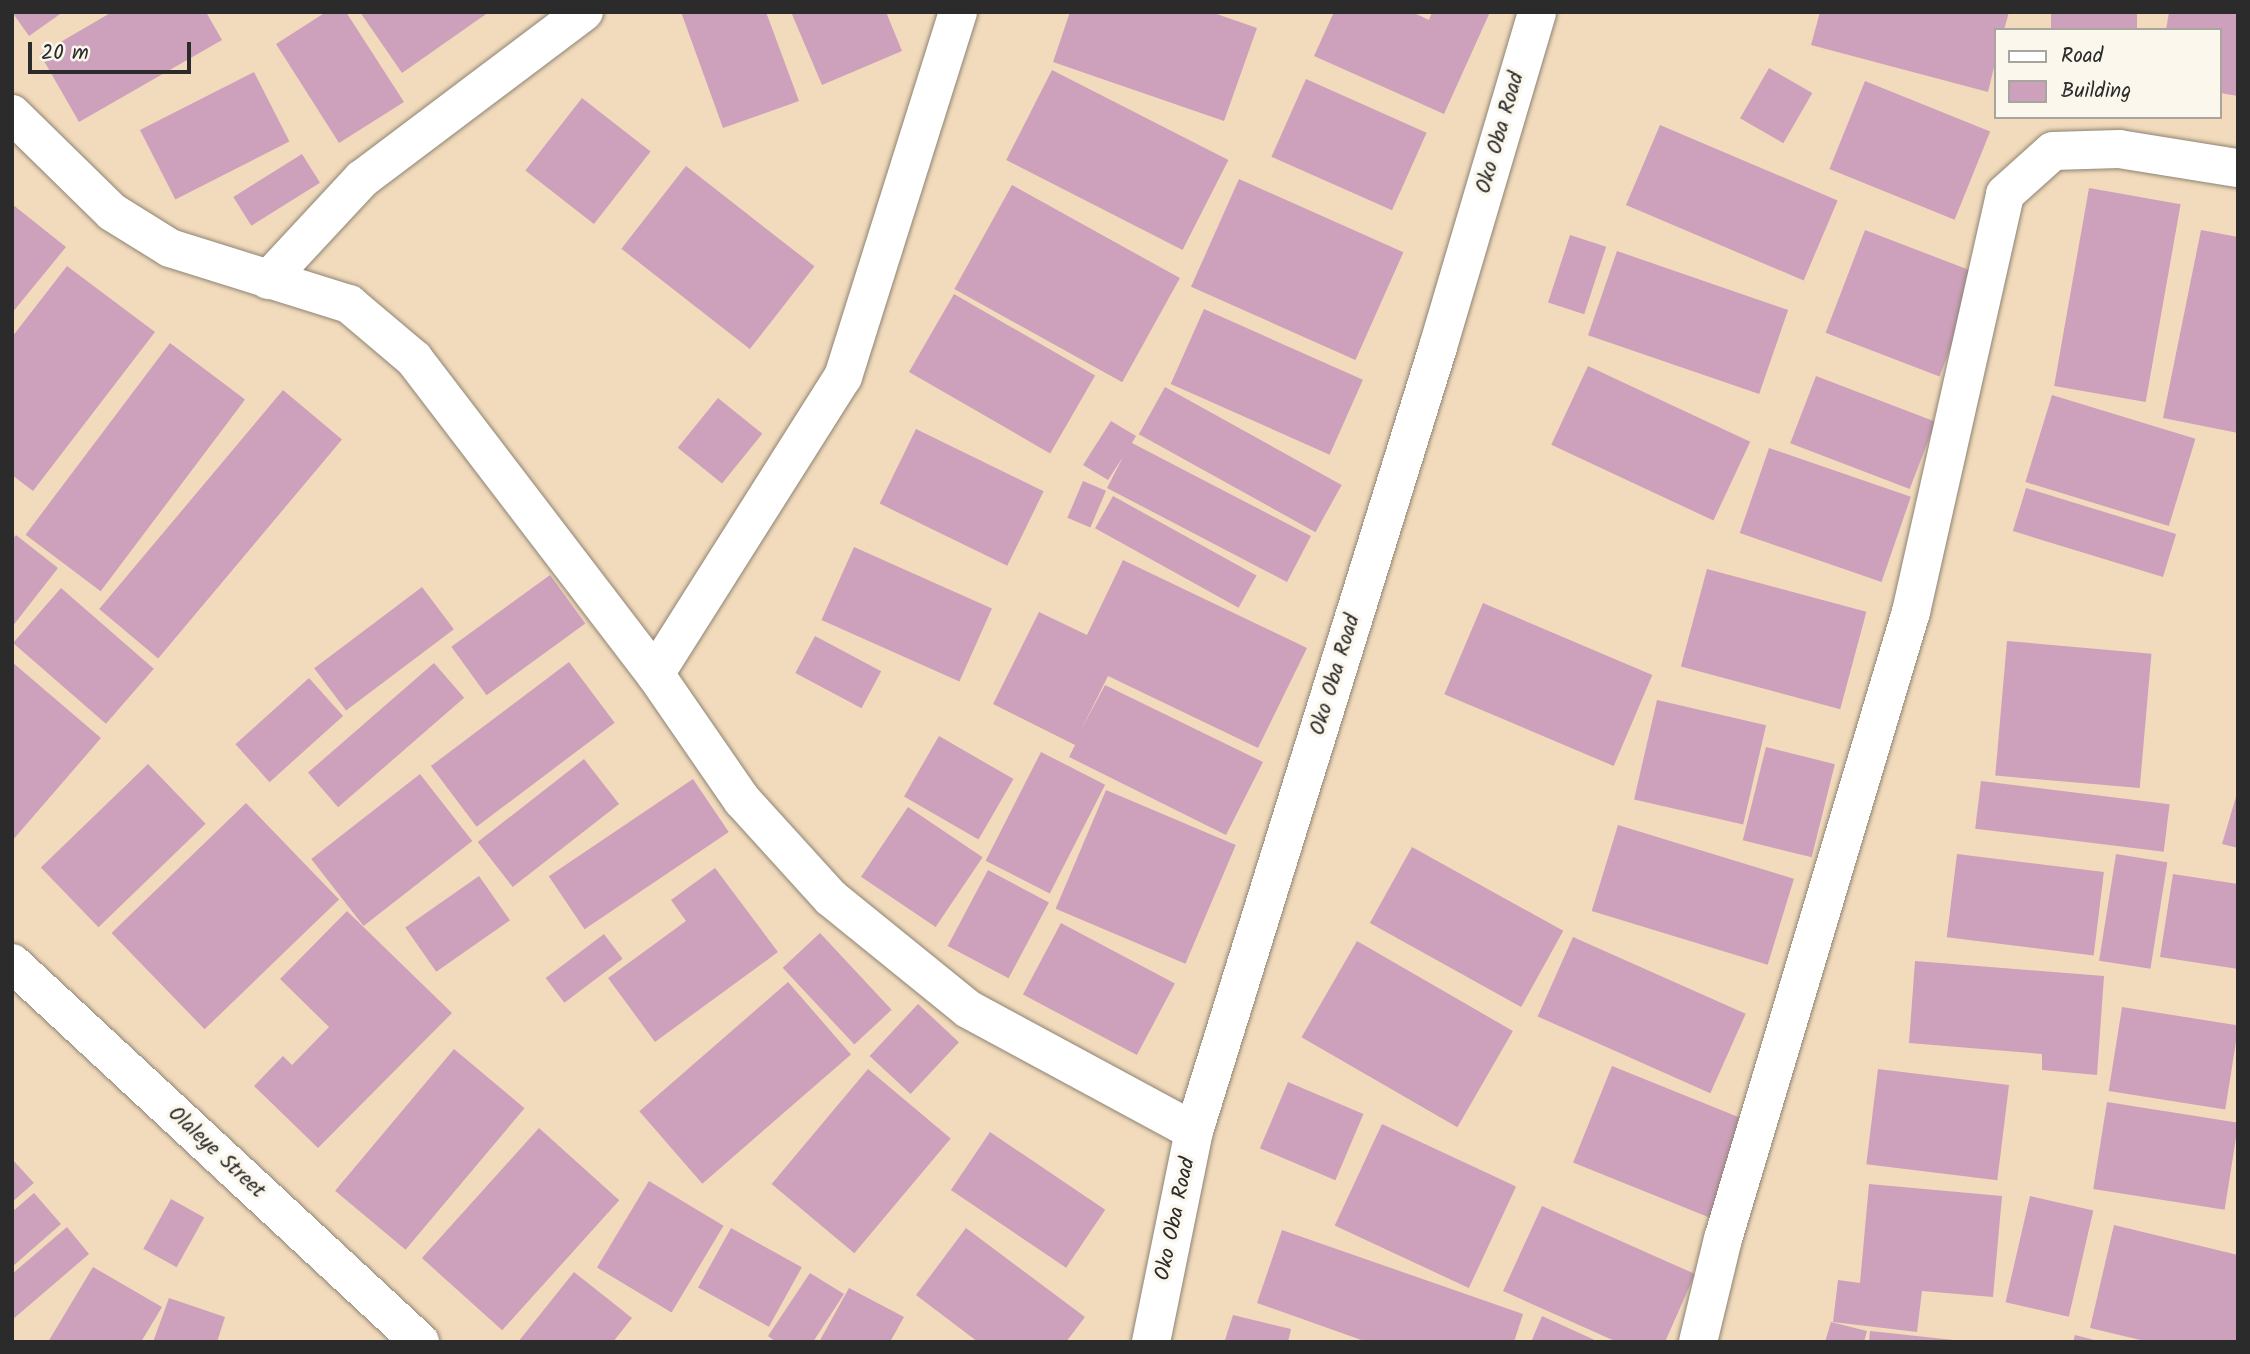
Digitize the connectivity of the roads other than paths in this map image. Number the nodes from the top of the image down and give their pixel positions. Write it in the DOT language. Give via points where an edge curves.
graph roads {
  1 [pos="583,12"];
  2 [pos="958,12"];
  3 [pos="1537,12"];
  4 [pos="12,114"];
  5 [pos="2238,168"];
  6 [pos="268,280"];
  7 [pos="655,674"];
  8 [pos="12,963"];
  9 [pos="1194,1130"];
  10 [pos="420,1342"];
  11 [pos="1151,1342"];
  12 [pos="1698,1342"];
  1 -- 6 [label="street" via="362,179"];
  2 -- 7 [label="street" via="843,377"];
  3 -- 9 [label="street, Oko Oba Road" via="1434,360"];
  4 -- 6 [label="street" via="112,212 170,248"];
  5 -- 12 [label="street" via="2119,149 2053,151 2005,194 1911,612 1723,1239"];
  6 -- 7 [label="street" via="349,304 414,359"];
  7 -- 9 [label="street" via="742,800 831,898 968,1009"];
  8 -- 10 [label="street, Olaleye Street"];
  9 -- 11 [label="street, Oko Oba Road"];
}
